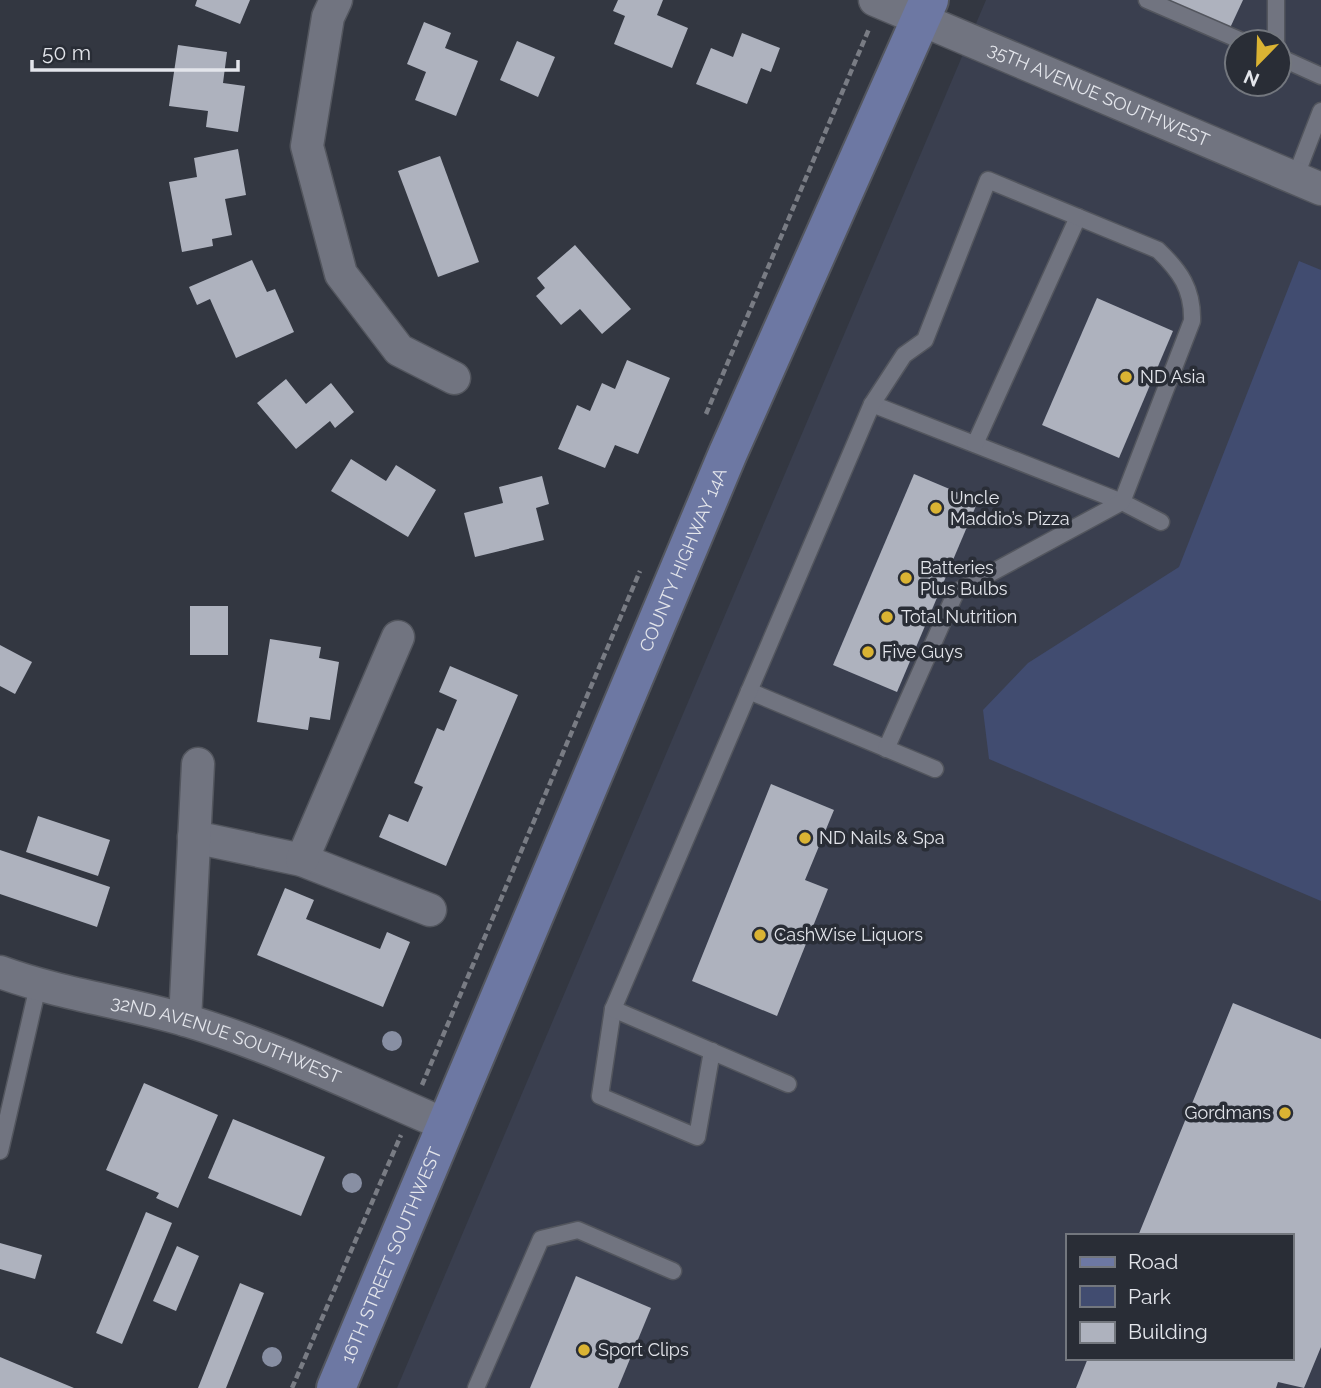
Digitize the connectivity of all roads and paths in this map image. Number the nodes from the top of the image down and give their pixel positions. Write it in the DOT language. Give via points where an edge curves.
graph roads {
  1 [pos="335,0"];
  2 [pos="875,0"];
  3 [pos="1147,0"];
  4 [pos="1276,0"];
  5 [pos="925,9"];
  6 [pos="1276,28"];
  7 [pos="1223,33"];
  8 [pos="1293,63"];
  9 [pos="1321,76"];
  10 [pos="1321,111"];
  11 [pos="1308,183"];
  12 [pos="1078,217"];
  13 [pos="454,378"];
  14 [pos="872,404"];
  15 [pos="975,444"];
  16 [pos="1122,502"];
  17 [pos="1161,522"];
  18 [pos="398,637"];
  19 [pos="749,691"];
  20 [pos="886,749"];
  21 [pos="198,764"];
  22 [pos="935,769"];
  23 [pos="194,837"];
  24 [pos="302,860"];
  25 [pos="430,909"];
  26 [pos="0,972"];
  27 [pos="38,986"];
  28 [pos="613,1009"];
  29 [pos="185,1020"];
  30 [pos="712,1051"];
  31 [pos="788,1084"];
  32 [pos="411,1110"];
  33 [pos="446,1125"];
  34 [pos="0,1151"];
  35 [pos="673,1271"];
  36 [pos="292,1388"];
  37 [pos="336,1388"];
  38 [pos="476,1388"];
  1 -- 13 [label="street" via="328,17 307,146 341,274 399,351"];
  2 -- 5 [label="street, 35TH AVENUE SOUTHWEST"];
  3 -- 7 [label="lane"];
  4 -- 6 [label="lane"];
  5 -- 11 [label="street, 35TH AVENUE SOUTHWEST"];
  5 -- 33 [label="main road, COUNTY HIGHWAY 14A" via="728,453"];
  8 -- 9 [label="lane"];
  10 -- 11 [label="lane"];
  12 -- 14 [label="lane" via="988,180 925,340 904,355"];
  12 -- 15 [label="lane"];
  12 -- 16 [label="lane" via="1158,250 1179,270 1193,299 1192,321"];
  14 -- 15 [label="lane"];
  14 -- 19 [label="lane"];
  15 -- 16 [label="lane"];
  16 -- 17 [label="lane"];
  16 -- 20 [label="lane" via="956,592"];
  18 -- 24 [label="street"];
  19 -- 20 [label="lane"];
  19 -- 28 [label="lane"];
  20 -- 22 [label="lane"];
  21 -- 23 [label="street"];
  23 -- 24 [label="street"];
  23 -- 29 [label="street"];
  24 -- 25 [label="street"];
  26 -- 27 [label="street, 32ND AVENUE SOUTHWEST"];
  27 -- 29 [label="street, 32ND AVENUE SOUTHWEST"];
  27 -- 34 [label="lane"];
  28 -- 30 [label="lane"];
  28 -- 30 [label="lane" via="600,1096 697,1137"];
  29 -- 32 [label="street, 32ND AVENUE SOUTHWEST" via="331,1074"];
  30 -- 31 [label="lane"];
  32 -- 33 [label="street, 32ND AVENUE SOUTHWEST"];
  32 -- 36 [label="path"];
  33 -- 37 [label="main road, 16TH STREET SOUTHWEST"];
  35 -- 38 [label="lane" via="578,1230 541,1239"];
}
